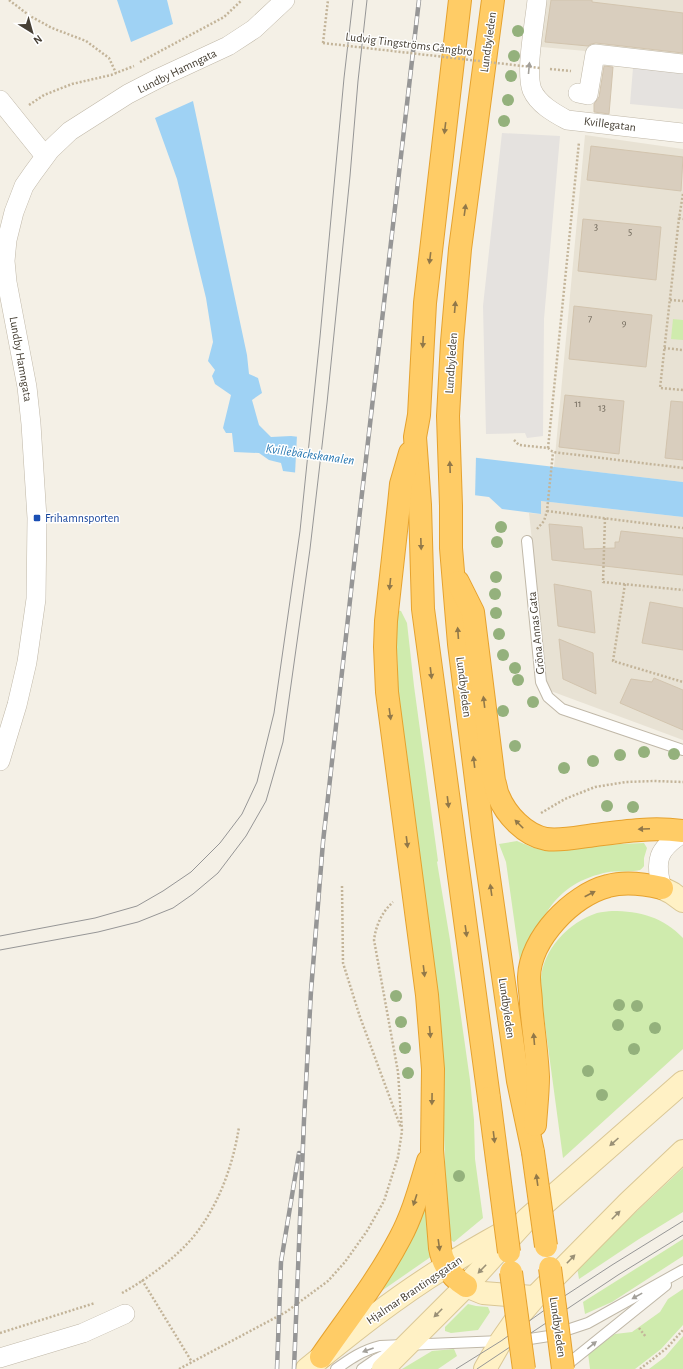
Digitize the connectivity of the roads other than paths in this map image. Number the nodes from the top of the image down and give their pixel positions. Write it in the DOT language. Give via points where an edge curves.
graph roads {
  1 [pos="285,0"];
  2 [pos="460,0"];
  3 [pos="493,0"];
  4 [pos="537,0"];
  5 [pos="683,64"];
  6 [pos="578,93"];
  7 [pos="0,100"];
  8 [pos="683,133"];
  9 [pos="45,156"];
  10 [pos="409,504"];
  11 [pos="526,542"];
  12 [pos="453,572"];
  13 [pos="683,750"];
  14 [pos="0,761"];
  15 [pos="683,832"];
  16 [pos="675,893"];
  17 [pos="528,1080"];
  18 [pos="683,1082"];
  19 [pos="432,1150"];
  20 [pos="683,1151"];
  21 [pos="527,1219"];
  22 [pos="445,1266"];
  23 [pos="683,1270"];
  24 [pos="466,1286"];
  25 [pos="535,1297"];
  26 [pos="125,1314"];
  27 [pos="501,1341"];
  28 [pos="406,1346"];
  29 [pos="0,1358"];
  30 [pos="321,1365"];
  31 [pos="362,1369"];
  32 [pos="383,1369"];
  33 [pos="485,1369"];
  34 [pos="524,1369"];
  35 [pos="562,1369"];
  1 -- 9 [label="street, Lundby Hamngata" via="254,29 228,46 128,94 84,121"];
  2 -- 10 [label="highway, one-way" via="425,303 419,415"];
  12 -- 3 [label="highway, Lundbyleden, one-way" via="448,416 452,342 460,249"];
  8 -- 4 [label="street, Kvillegatan, one-way" via="567,120 542,104 532,91 529,74"];
  5 -- 6 [label="street" via="595,54 588,95"];
  7 -- 9 [label="street"];
  9 -- 14 [label="street, Lundby Hamngata" via="24,186 7,240 6,282 27,387 38,518 36,599 27,662"];
  10 -- 19 [label="highway, one-way" via="386,621 385,667 427,995 433,1069"];
  10 -- 34 [label="highway, one-way, bridge"];
  11 -- 13 [label="lane, Gröna Annas Gata" via="541,682 548,697 562,709"];
  15 -- 12 [label="highway, one-way" via="647,829 546,839 526,830 511,815 498,796 494,781 473,612"];
  17 -- 12 [label="highway, Lundbyleden, one-way" via="483,836 458,644"];
  15 -- 16 [label="street" via="662,851 658,865"];
  17 -- 16 [label="highway, one-way" via="529,976 534,956 558,917 587,895 608,886 633,883"];
  35 -- 17 [label="highway, Lundbyleden, one-way, bridge" via="533,1152"];
  18 -- 21 [label="main road, Hjalmar Brantingsgatan, one-way"];
  19 -- 22 [label="highway, one-way" via="438,1235"];
  19 -- 30 [label="highway, one-way" via="413,1208 400,1237"];
  25 -- 20 [label="main road, one-way"];
  21 -- 22 [label="main road, Hjalmar Brantingsgatan"];
  21 -- 24 [label="main road, Hjalmar Brantingsgatan, one-way"];
  22 -- 24 [label="highway"];
  22 -- 30 [label="main road, Hjalmar Brantingsgatan" via="348,1336"];
  23 -- 27 [label="lane, one-way" via="588,1323 549,1336"];
  35 -- 23 [label="lane, one-way"];
  24 -- 25 [label="main road" via="483,1293"];
  24 -- 28 [label="main road, Hjalmar Brantingsgatan, one-way"];
  25 -- 27 [label="main road"];
  26 -- 29 [label="street" via="83,1333"];
  27 -- 28 [label="lane"];
  27 -- 33 [label="main road"];
  28 -- 30 [label="lane, one-way" via="368,1348 352,1357"];
  28 -- 31 [label="lane"];
  28 -- 32 [label="main road, Hjalmar Brantingsgatan"];
}
